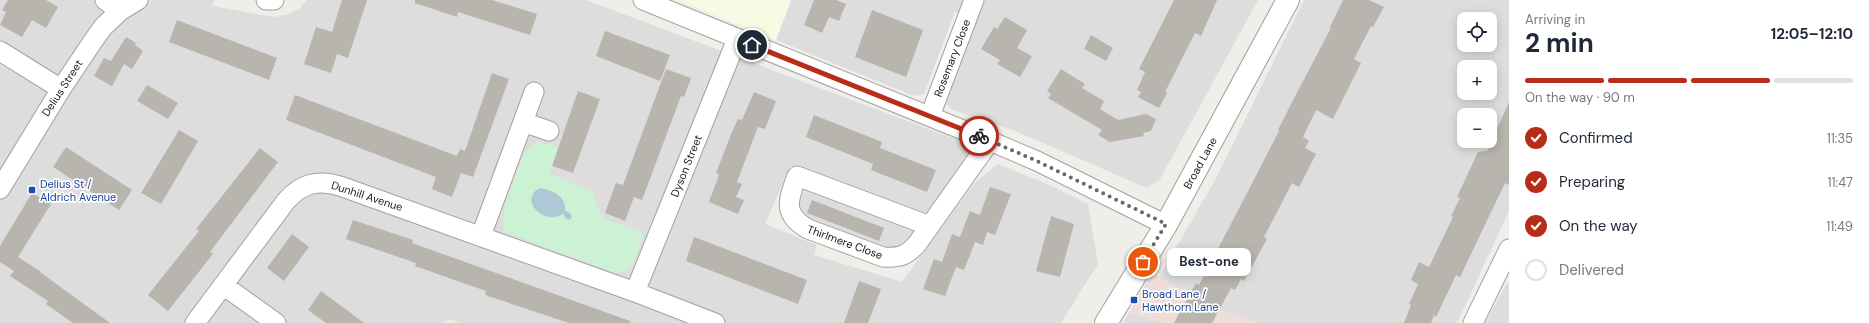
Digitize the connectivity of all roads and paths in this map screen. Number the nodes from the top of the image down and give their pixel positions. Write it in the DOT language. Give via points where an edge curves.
graph roads {
  1 [pos="138,0"];
  2 [pos="266,0"];
  3 [pos="274,0"];
  4 [pos="643,0"];
  5 [pos="974,0"];
  6 [pos="1288,0"];
  7 [pos="112,6"];
  8 [pos="738,39"];
  9 [pos="0,51"];
  10 [pos="61,89"];
  11 [pos="534,92"];
  12 [pos="930,116"];
  13 [pos="523,122"];
  14 [pos="549,130"];
  15 [pos="990,141"];
  16 [pos="0,189"];
  17 [pos="1166,224"];
  18 [pos="930,226"];
  19 [pos="481,236"];
  20 [pos="1508,253"];
  21 [pos="223,285"];
  22 [pos="635,292"];
  23 [pos="196,323"];
  24 [pos="276,323"];
  25 [pos="715,323"];
  26 [pos="1106,323"];
  27 [pos="1472,323"];
  1 -- 7 [label="street, Delius Street"];
  2 -- 3 [label="street"];
  4 -- 8 [label="street"];
  5 -- 12 [label="street, Rosemary Close"];
  6 -- 17 [label="street, Broad Lane"];
  7 -- 10 [label="street, Delius Street" via="99,33"];
  8 -- 12 [label="street"];
  8 -- 22 [label="street, Dyson Street"];
  9 -- 10 [label="street"];
  10 -- 16 [label="street, Delius Street"];
  11 -- 13 [label="street"];
  12 -- 15 [label="street"];
  13 -- 14 [label="street"];
  13 -- 19 [label="street"];
  15 -- 17 [label="street"];
  15 -- 18 [label="street, Thirlmere Close"];
  17 -- 26 [label="street, Broad Lane"];
  18 -- 18 [label="street, Thirlmere Close" via="908,253 895,258 883,257 798,224 789,210 790,194 797,176"];
  19 -- 21 [label="street, Dunhill Avenue" via="323,182 294,192"];
  19 -- 22 [label="street, Dunhill Avenue"];
  20 -- 27 [label="street"];
  21 -- 23 [label="street, Dunhill Avenue"];
  21 -- 24 [label="street"];
  22 -- 25 [label="street, Dunhill Avenue"];
}
